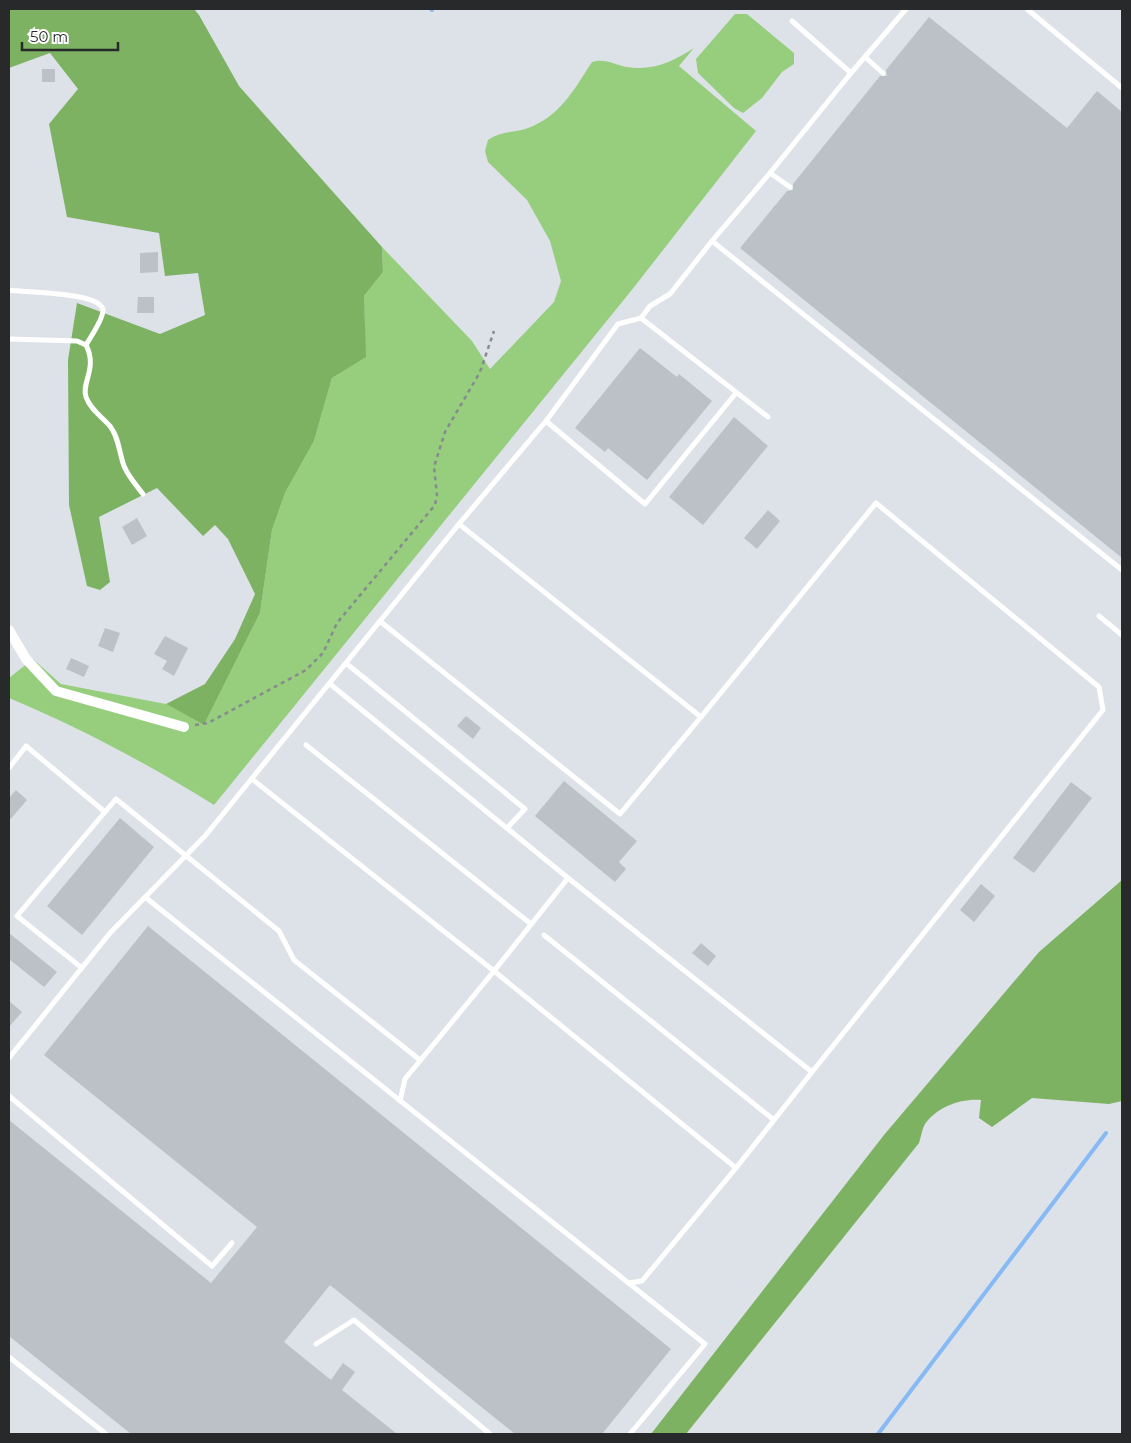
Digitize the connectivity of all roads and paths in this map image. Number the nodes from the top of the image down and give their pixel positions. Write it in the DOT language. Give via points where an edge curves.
graph roads {
  1 [pos="906,9"];
  2 [pos="1027,9"];
  3 [pos="792,21"];
  4 [pos="864,57"];
  5 [pos="851,72"];
  6 [pos="883,73"];
  7 [pos="1122,88"];
  8 [pos="770,173"];
  9 [pos="790,187"];
  10 [pos="712,241"];
  11 [pos="9,290"];
  12 [pos="641,318"];
  13 [pos="494,331"];
  14 [pos="9,339"];
  15 [pos="86,345"];
  16 [pos="736,393"];
  17 [pos="768,417"];
  18 [pos="546,422"];
  19 [pos="143,494"];
  20 [pos="459,524"];
  21 [pos="1122,570"];
  22 [pos="1099,616"];
  23 [pos="381,622"];
  24 [pos="9,630"];
  25 [pos="1122,635"];
  26 [pos="346,664"];
  27 [pos="330,684"];
  28 [pos="701,717"];
  29 [pos="184,728"];
  30 [pos="306,745"];
  31 [pos="9,768"];
  32 [pos="252,778"];
  33 [pos="105,812"];
  34 [pos="508,828"];
  35 [pos="186,856"];
  36 [pos="568,878"];
  37 [pos="145,897"];
  38 [pos="531,924"];
  39 [pos="544,935"];
  40 [pos="82,968"];
  41 [pos="494,971"];
  42 [pos="9,1058"];
  43 [pos="420,1060"];
  44 [pos="812,1072"];
  45 [pos="9,1096"];
  46 [pos="400,1101"];
  47 [pos="774,1120"];
  48 [pos="736,1168"];
  49 [pos="232,1244"];
  50 [pos="628,1283"];
  51 [pos="316,1344"];
  52 [pos="9,1357"];
  53 [pos="106,1434"];
  54 [pos="490,1434"];
  55 [pos="630,1434"];
  1 -- 4 [label="lane"];
  2 -- 7 [label="lane"];
  3 -- 5 [label="lane"];
  4 -- 5 [label="lane"];
  4 -- 6 [label="lane"];
  5 -- 8 [label="lane"];
  8 -- 9 [label="lane"];
  8 -- 10 [label="lane"];
  10 -- 12 [label="lane" via="670,294 650,306"];
  10 -- 21 [label="lane"];
  11 -- 15 [label="lane" via="66,294 99,302 103,314"];
  12 -- 16 [label="lane"];
  12 -- 18 [label="lane" via="618,324"];
  13 -- 29 [label="path" via="480,372 445,432 434,466 435,505 337,623 323,653 306,670 208,722"];
  14 -- 15 [label="lane" via="77,341"];
  15 -- 19 [label="lane" via="91,354 86,398 111,428 120,446 123,464"];
  16 -- 17 [label="lane"];
  16 -- 18 [label="lane" via="645,504"];
  18 -- 20 [label="lane"];
  20 -- 23 [label="lane"];
  20 -- 28 [label="lane"];
  22 -- 25 [label="lane"];
  23 -- 26 [label="lane"];
  23 -- 28 [label="lane" via="620,814"];
  24 -- 29 [label="street" via="26,658 56,691"];
  26 -- 27 [label="lane"];
  26 -- 34 [label="lane" via="525,809"];
  27 -- 32 [label="lane"];
  27 -- 34 [label="lane"];
  28 -- 44 [label="lane" via="876,502 1099,687 1103,710"];
  30 -- 38 [label="lane"];
  31 -- 33 [label="lane" via="26,746"];
  32 -- 35 [label="lane"];
  32 -- 41 [label="lane"];
  33 -- 35 [label="lane" via="116,798"];
  33 -- 40 [label="lane" via="17,916"];
  34 -- 36 [label="lane"];
  35 -- 37 [label="lane"];
  35 -- 43 [label="lane" via="279,931 294,960"];
  36 -- 38 [label="lane"];
  36 -- 44 [label="lane"];
  37 -- 40 [label="lane"];
  37 -- 46 [label="lane"];
  38 -- 41 [label="lane"];
  39 -- 47 [label="lane"];
  40 -- 42 [label="lane"];
  41 -- 43 [label="lane"];
  41 -- 48 [label="lane"];
  43 -- 46 [label="lane" via="405,1079"];
  44 -- 47 [label="lane"];
  45 -- 49 [label="lane" via="212,1266"];
  46 -- 50 [label="lane"];
  47 -- 48 [label="lane"];
  48 -- 50 [label="lane" via="642,1281"];
  50 -- 55 [label="lane" via="705,1344"];
  51 -- 54 [label="lane" via="354,1320"];
  52 -- 53 [label="lane"];
}
